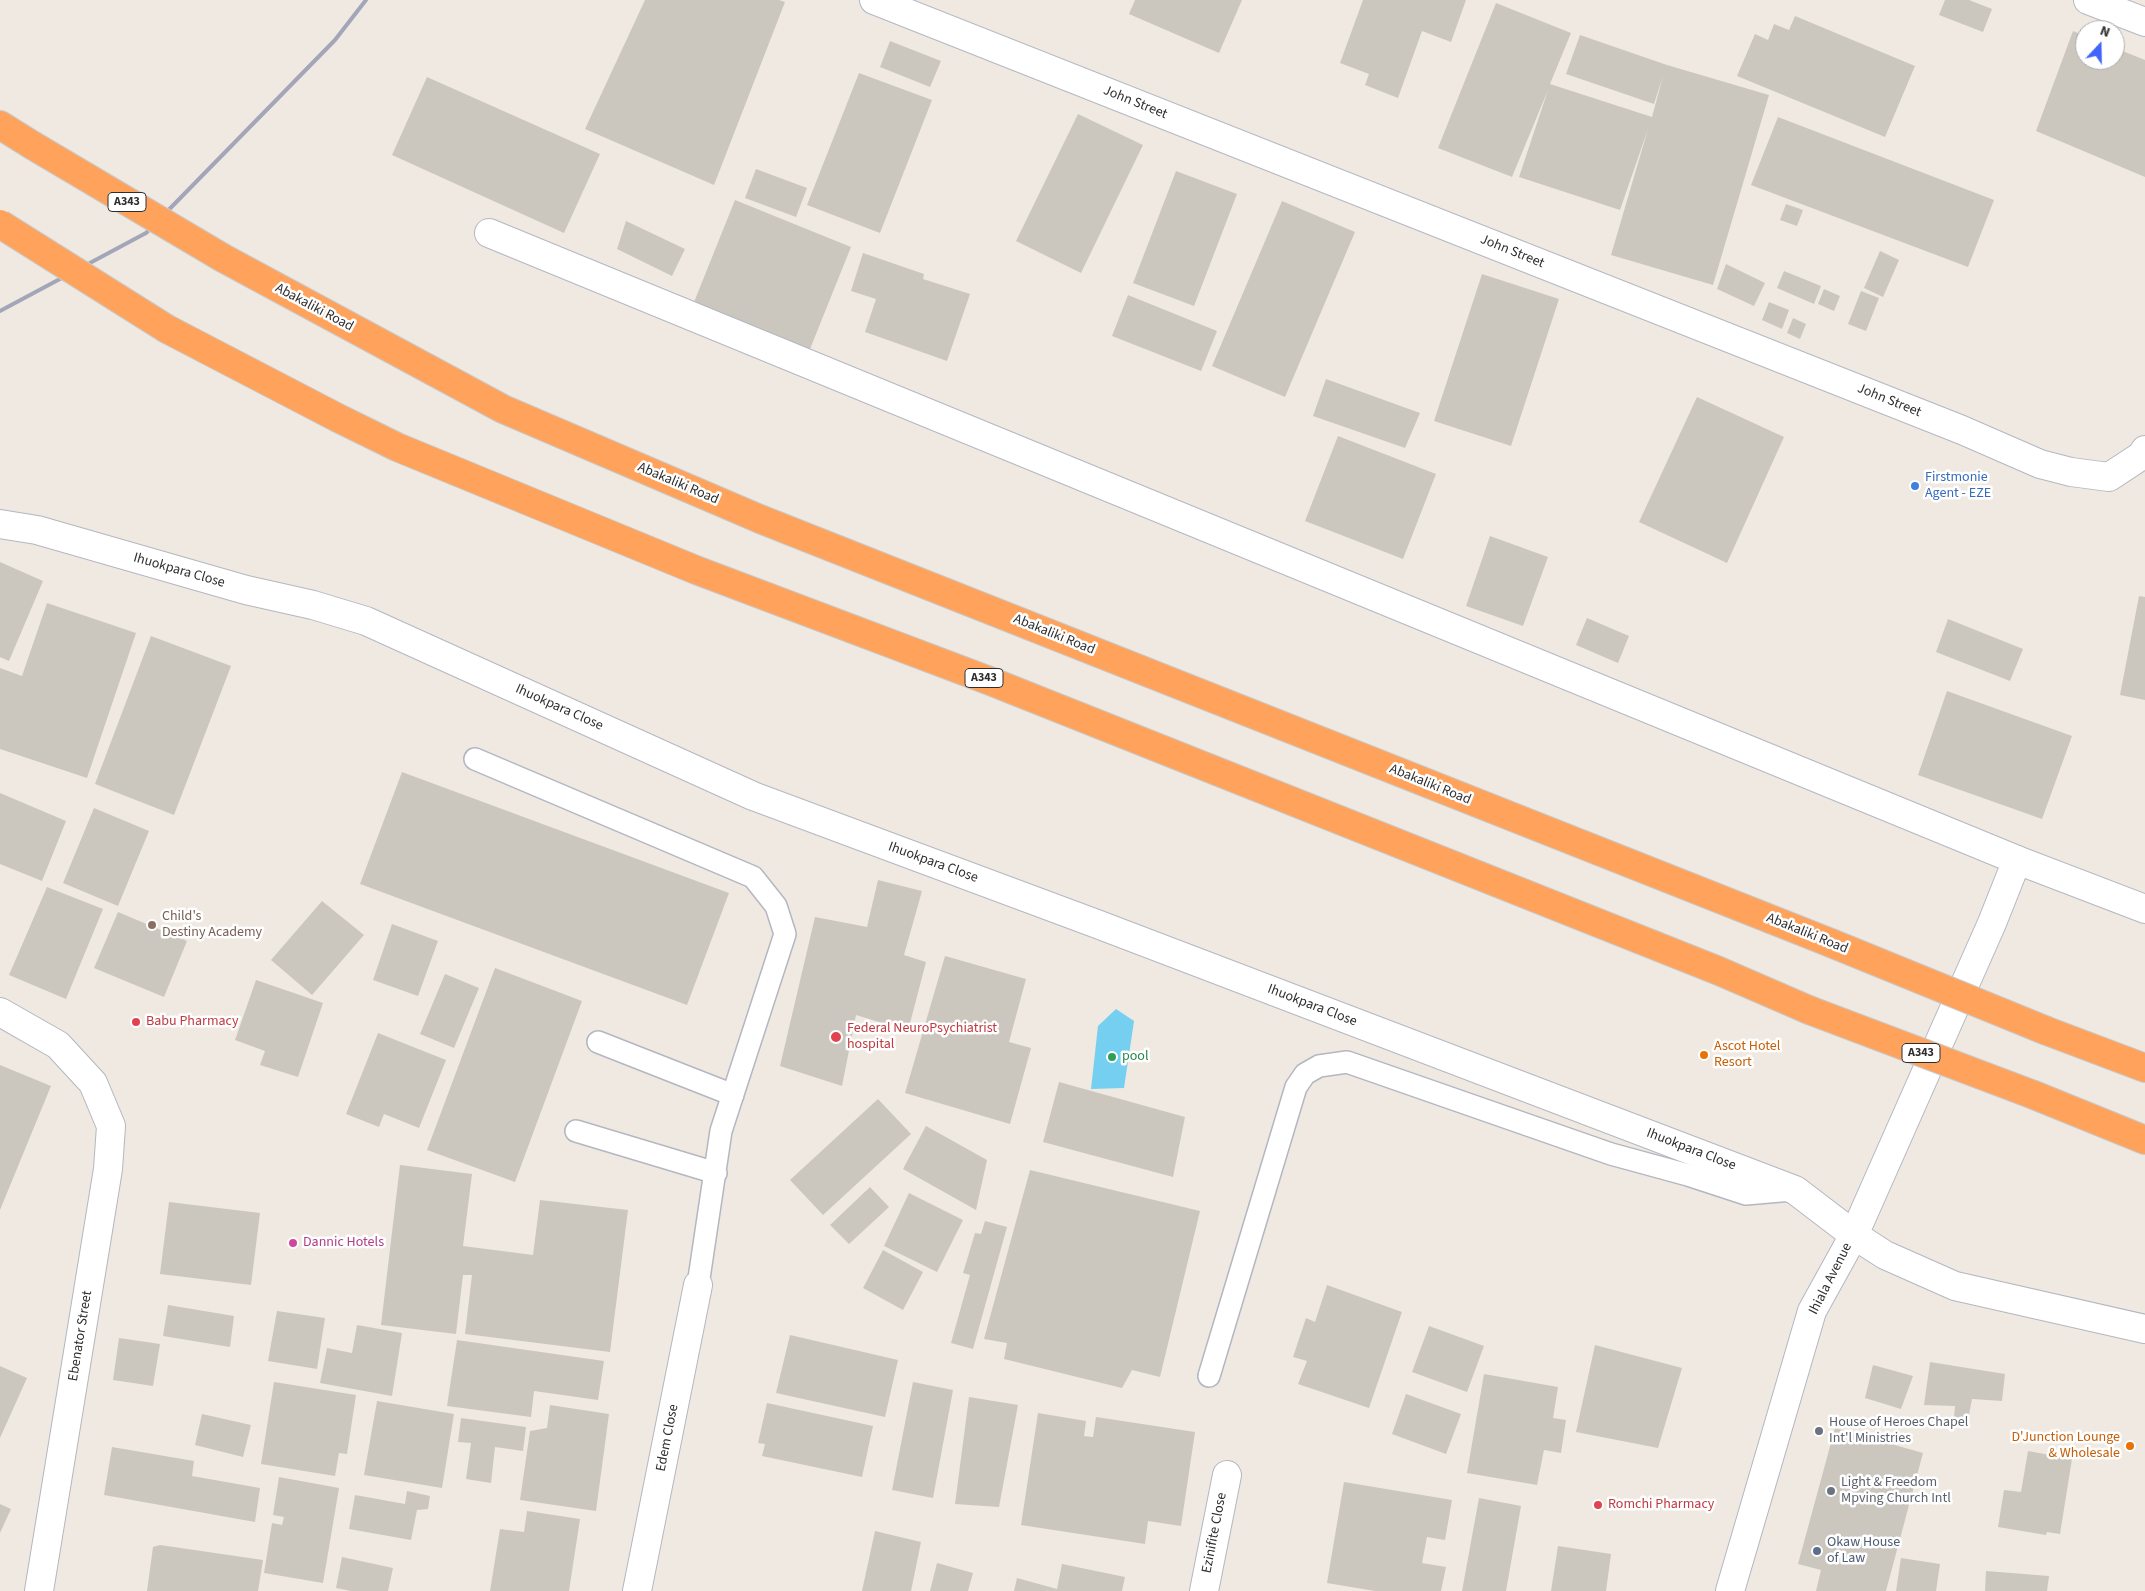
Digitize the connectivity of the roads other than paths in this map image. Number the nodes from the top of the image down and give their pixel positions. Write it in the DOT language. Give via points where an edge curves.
graph roads {
  1 [pos="874,0"];
  2 [pos="2088,0"];
  3 [pos="2145,22"];
  4 [pos="0,125"];
  5 [pos="0,224"];
  6 [pos="489,233"];
  7 [pos="2145,450"];
  8 [pos="0,524"];
  9 [pos="475,759"];
  10 [pos="2017,860"];
  11 [pos="2145,909"];
  12 [pos="0,1012"];
  13 [pos="598,1042"];
  14 [pos="2145,1068"];
  15 [pos="733,1095"];
  16 [pos="576,1131"];
  17 [pos="2145,1140"];
  18 [pos="716,1172"];
  19 [pos="1795,1190"];
  20 [pos="1854,1235"];
  21 [pos="698,1285"];
  22 [pos="2145,1329"];
  23 [pos="1208,1376"];
  24 [pos="1227,1475"];
  25 [pos="39,1591"];
  26 [pos="637,1591"];
  27 [pos="1204,1591"];
  28 [pos="1730,1591"];
  1 -- 7 [label="street, John Street" via="1952,426 2040,464 2109,477 2142,456"];
  2 -- 3 [label="street"];
  4 -- 14 [label="highway, Abakaliki Road / A343, bridge" via="223,258 502,409 723,503"];
  5 -- 17 [label="highway, A343, bridge" via="167,329 397,446 696,570 990,680 1719,971 1809,1010"];
  6 -- 10 [label="street"];
  8 -- 19 [label="street, Ihuokpara Close" via="37,530 366,621 753,796 1107,927"];
  9 -- 15 [label="lane" via="753,877 776,906 785,934"];
  10 -- 11 [label="street"];
  10 -- 20 [label="street"];
  12 -- 25 [label="street, Ebenator Street" via="58,1045 93,1083 111,1126 108,1169"];
  13 -- 15 [label="lane"];
  15 -- 18 [label="lane" via="721,1131"];
  16 -- 18 [label="lane"];
  18 -- 21 [label="lane"];
  19 -- 20 [label="street, Ihuokpara Close"];
  19 -- 23 [label="lane" via="1746,1194 1611,1154 1347,1062 1319,1066 1305,1074 1296,1087"];
  20 -- 22 [label="street, Ihiala Avenue" via="1885,1255 1955,1286"];
  20 -- 28 [label="street, Ihiala Avenue" via="1812,1311"];
  21 -- 26 [label="street, Edem Close"];
  24 -- 27 [label="street, Ezinifite Close"];
}
